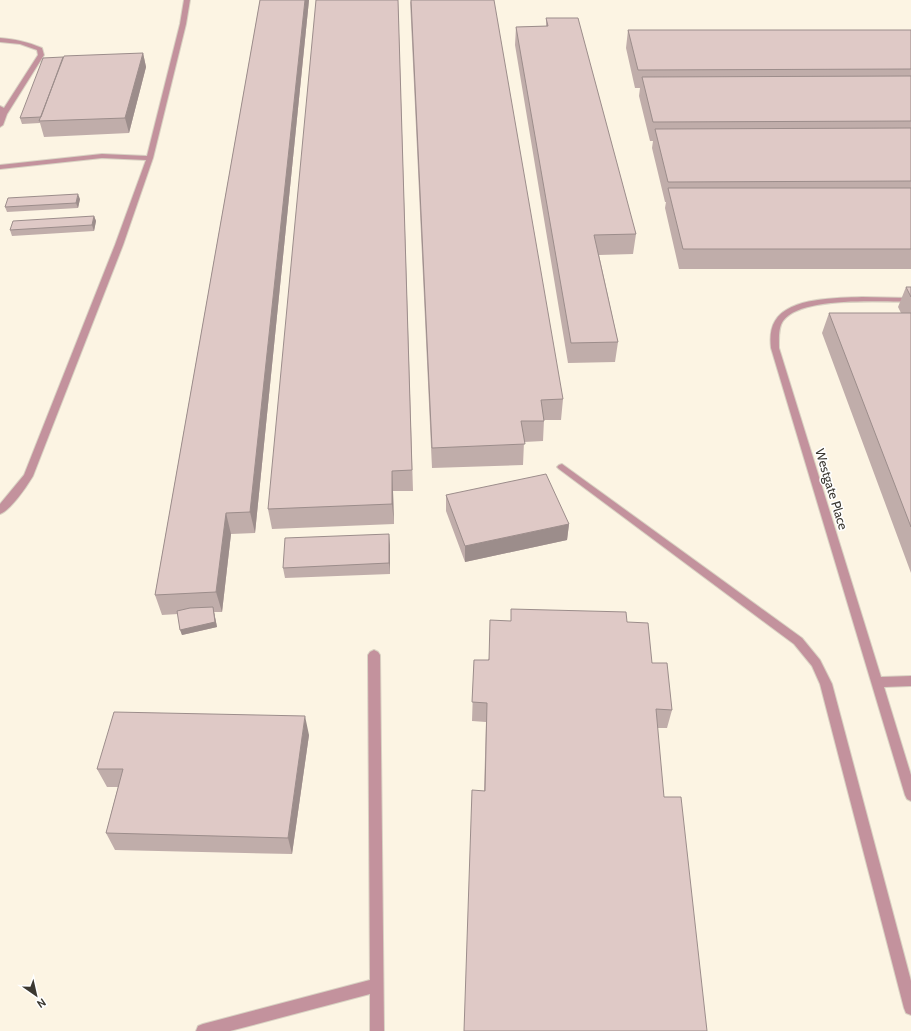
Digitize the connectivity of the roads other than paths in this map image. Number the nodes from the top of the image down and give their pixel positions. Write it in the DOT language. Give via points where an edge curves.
graph roads {
  1 [pos="187,0"];
  2 [pos="0,40"];
  3 [pos="2,111"];
  4 [pos="0,124"];
  5 [pos="150,158"];
  6 [pos="0,167"];
  7 [pos="911,300"];
  8 [pos="562,467"];
  9 [pos="0,510"];
  10 [pos="374,655"];
  11 [pos="911,681"];
  12 [pos="877,682"];
  13 [pos="911,795"];
  14 [pos="376,985"];
  15 [pos="911,1008"];
  16 [pos="204,1031"];
  17 [pos="377,1031"];
  1 -- 5 [label="lane"];
  2 -- 3 [label="lane" via="16,40 40,49 40,55"];
  3 -- 4 [label="lane" via="4,116"];
  5 -- 6 [label="lane" via="102,156"];
  5 -- 9 [label="lane" via="28,476"];
  7 -- 12 [label="lane, Westgate Place" via="849,299 806,305 790,311 781,319 774,335 775,348"];
  8 -- 15 [label="lane" via="798,641 816,663 826,684"];
  10 -- 14 [label="lane"];
  11 -- 12 [label="lane"];
  12 -- 13 [label="lane, Westgate Place"];
  14 -- 16 [label="lane"];
  14 -- 17 [label="lane"];
}
